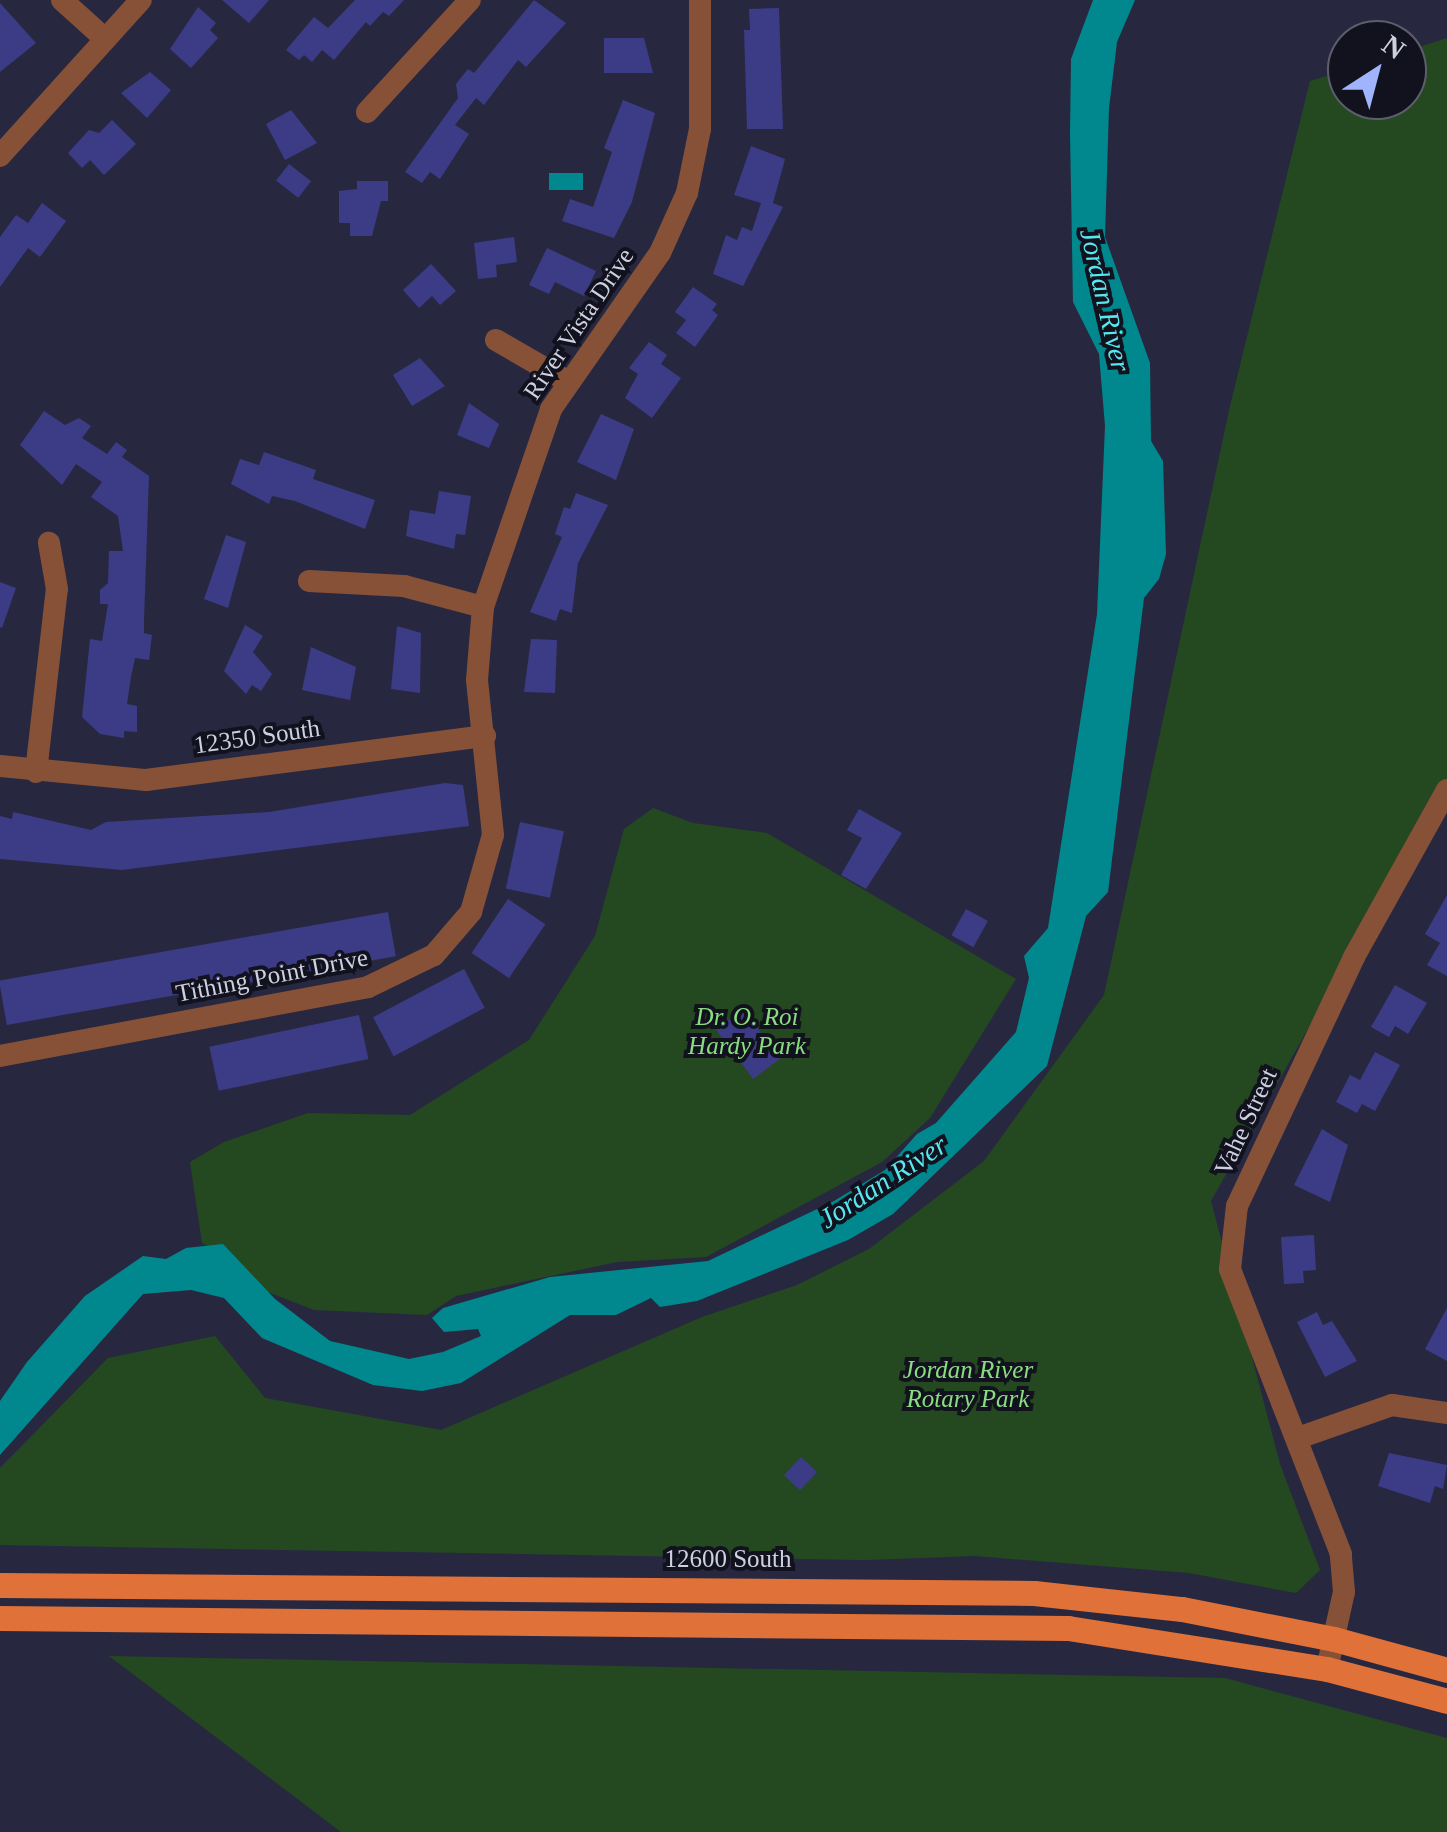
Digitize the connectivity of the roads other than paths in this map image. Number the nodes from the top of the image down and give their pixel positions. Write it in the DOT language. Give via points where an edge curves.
graph roads {
  1 [pos="62,0"];
  2 [pos="140,0"];
  3 [pos="470,0"];
  4 [pos="700,0"];
  5 [pos="106,39"];
  6 [pos="367,112"];
  7 [pos="0,156"];
  8 [pos="496,340"];
  9 [pos="568,381"];
  10 [pos="49,543"];
  11 [pos="308,581"];
  12 [pos="484,606"];
  13 [pos="485,736"];
  14 [pos="0,766"];
  15 [pos="36,772"];
  16 [pos="1447,790"];
  17 [pos="0,1056"];
  18 [pos="1447,1413"];
  19 [pos="1298,1438"];
  20 [pos="0,1586"];
  21 [pos="0,1618"];
  22 [pos="1334,1639"];
  23 [pos="1327,1670"];
  24 [pos="1447,1670"];
  25 [pos="1447,1700"];
  1 -- 5 [label="street"];
  2 -- 5 [label="street"];
  3 -- 6 [label="street"];
  4 -- 9 [label="street, River Vista Drive" via="700,129 687,193 660,253"];
  5 -- 7 [label="street"];
  8 -- 9 [label="street"];
  9 -- 12 [label="street, River Vista Drive" via="538,440"];
  10 -- 15 [label="street" via="57,589"];
  11 -- 12 [label="street" via="404,586"];
  12 -- 13 [label="street, River Vista Drive" via="477,680"];
  13 -- 15 [label="street, 12350 South" via="146,780"];
  13 -- 17 [label="street, Tithing Point Drive" via="493,836 486,875 459,928 419,966 368,987"];
  14 -- 15 [label="street, 12350 South"];
  16 -- 19 [label="street, Vahe Street" via="1354,956 1237,1206 1230,1269"];
  18 -- 19 [label="street" via="1392,1405"];
  19 -- 22 [label="street, Vahe Street" via="1344,1574"];
  20 -- 22 [label="main road, 12600 South" via="1034,1593 1182,1610"];
  21 -- 23 [label="main road" via="970,1622 1180,1642"];
  22 -- 23 [label="street, Vahe Street"];
  22 -- 24 [label="main road, 12600 South"];
  23 -- 25 [label="main road"];
}
